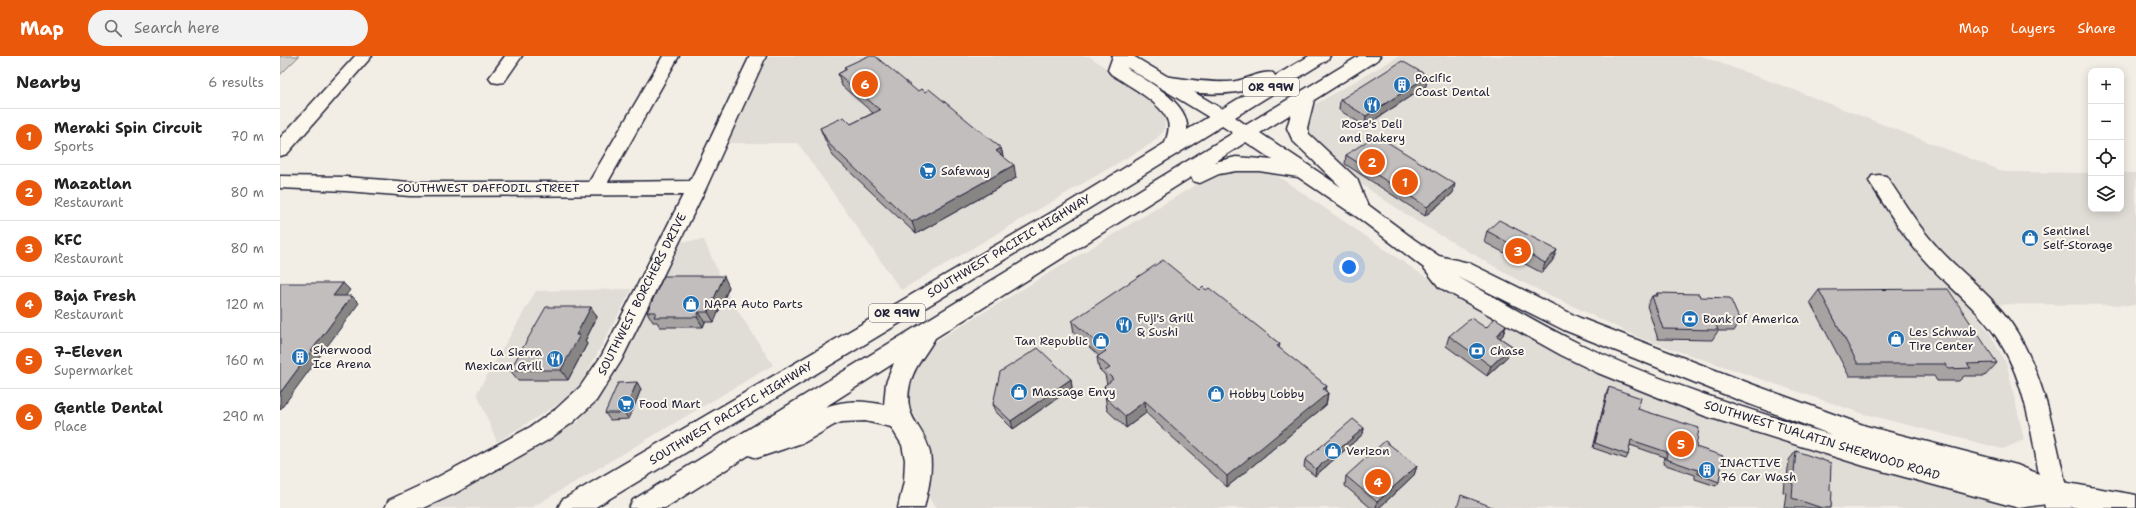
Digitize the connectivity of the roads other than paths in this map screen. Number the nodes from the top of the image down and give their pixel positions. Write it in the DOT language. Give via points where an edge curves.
graph roads {
  1 [pos="364,56"];
  2 [pos="514,56"];
  3 [pos="671,56"];
  4 [pos="758,56"];
  5 [pos="1121,56"];
  6 [pos="1298,56"];
  7 [pos="1321,56"];
  8 [pos="1371,56"];
  9 [pos="498,78"];
  10 [pos="1164,82"];
  11 [pos="1305,97"];
  12 [pos="1222,117"];
  13 [pos="280,127"];
  14 [pos="300,127"];
  15 [pos="1247,134"];
  16 [pos="1174,146"];
  17 [pos="280,150"];
  18 [pos="1305,173"];
  19 [pos="1879,181"];
  20 [pos="280,182"];
  21 [pos="595,188"];
  22 [pos="696,188"];
  23 [pos="1358,208"];
  24 [pos="1089,232"];
  25 [pos="1432,262"];
  26 [pos="927,332"];
  27 [pos="1582,354"];
  28 [pos="1731,386"];
  29 [pos="899,418"];
  30 [pos="726,457"];
  31 [pos="2056,500"];
  32 [pos="2136,507"];
  33 [pos="398,508"];
  34 [pos="571,508"];
  35 [pos="642,508"];
  36 [pos="911,508"];
  1 -- 14 [label="street"];
  2 -- 9 [label="street"];
  3 -- 21 [label="street"];
  4 -- 22 [label="street, SOUTHWEST BORCHERS DRIVE"];
  5 -- 10 [label="main road, SOUTHWEST TUALATIN SHERWOOD ROAD"];
  5 -- 16 [label="main road" via="1117,70 1163,102 1176,116 1178,121"];
  6 -- 10 [label="main road" via="1266,77 1242,88"];
  7 -- 12 [label="main road, SOUTHWEST PACIFIC HIGHWAY / OR 99W"];
  8 -- 11 [label="main road, OR 99W"];
  10 -- 12 [label="main road, SOUTHWEST TUALATIN SHERWOOD ROAD"];
  11 -- 15 [label="main road, OR 99W"];
  11 -- 23 [label="main road" via="1297,128 1300,137 1350,184"];
  12 -- 15 [label="main road, SOUTHWEST TUALATIN SHERWOOD ROAD"];
  12 -- 16 [label="main road, SOUTHWEST PACIFIC HIGHWAY / OR 99W"];
  13 -- 14 [label="street"];
  14 -- 17 [label="street"];
  15 -- 18 [label="main road, SOUTHWEST TUALATIN SHERWOOD ROAD"];
  15 -- 24 [label="main road, OR 99W"];
  16 -- 34 [label="main road, SOUTHWEST PACIFIC HIGHWAY / OR 99W"];
  18 -- 23 [label="main road, SOUTHWEST TUALATIN SHERWOOD ROAD"];
  18 -- 24 [label="main road" via="1241,163 1224,165 1207,172 1111,231"];
  19 -- 31 [label="street" via="1920,241 1970,290 2010,340 2029,380 2048,455"];
  20 -- 21 [label="street, SOUTHWEST DAFFODIL STREET" via="410,189"];
  21 -- 22 [label="street, SOUTHWEST DAFFODIL STREET"];
  22 -- 33 [label="street, SOUTHWEST BORCHERS DRIVE" via="610,361 588,394 540,433 444,486"];
  23 -- 25 [label="main road, SOUTHWEST TUALATIN SHERWOOD ROAD"];
  24 -- 26 [label="main road, OR 99W"];
  25 -- 27 [label="main road, SOUTHWEST TUALATIN SHERWOOD ROAD" via="1447,281"];
  25 -- 28 [label="main road, SOUTHWEST TUALATIN SHERWOOD ROAD" via="1461,269 1563,321"];
  26 -- 29 [label="main road" via="899,382"];
  26 -- 30 [label="main road, OR 99W"];
  27 -- 28 [label="main road" via="1615,356 1690,382 1708,386"];
  27 -- 31 [label="main road, SOUTHWEST TUALATIN SHERWOOD ROAD" via="1714,409 1871,457 2019,496"];
  28 -- 31 [label="main road, SOUTHWEST TUALATIN SHERWOOD ROAD" via="1865,436 2017,476"];
  29 -- 30 [label="main road" via="865,411 842,412 826,417 796,435"];
  29 -- 36 [label="main road" via="917,453 917,476"];
  30 -- 35 [label="main road, OR 99W"];
  31 -- 32 [label="main road, SOUTHWEST TUALATIN SHERWOOD ROAD"];
}
